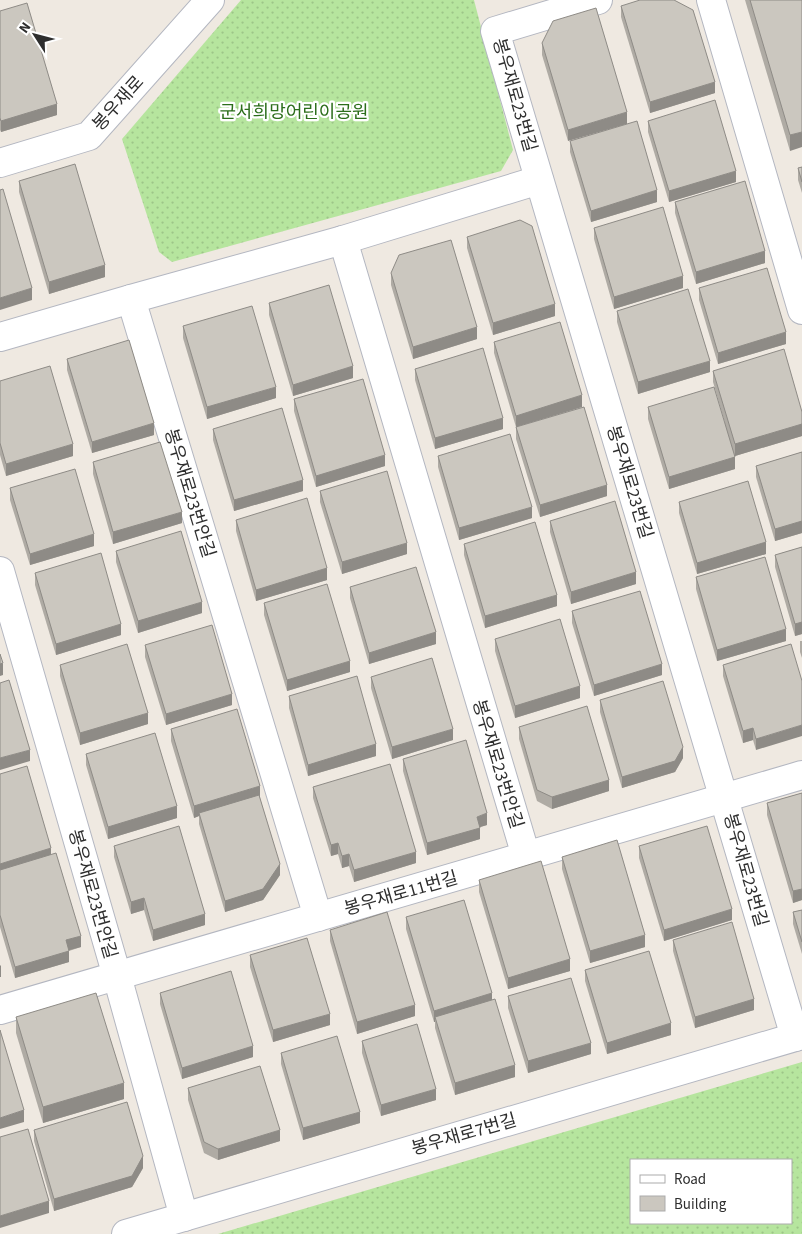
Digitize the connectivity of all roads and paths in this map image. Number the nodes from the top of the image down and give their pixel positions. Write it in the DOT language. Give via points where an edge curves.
graph roads {
  1 [pos="210,0"];
  2 [pos="598,0"];
  3 [pos="711,0"];
  4 [pos="0,163"];
  5 [pos="539,180"];
  6 [pos="343,240"];
  7 [pos="131,298"];
  8 [pos="802,310"];
  9 [pos="0,337"];
  10 [pos="0,572"];
  11 [pos="802,775"];
  12 [pos="725,798"];
  13 [pos="526,856"];
  14 [pos="318,917"];
  15 [pos="117,976"];
  16 [pos="0,1010"];
  17 [pos="799,1036"];
  18 [pos="184,1217"];
  19 [pos="126,1234"];
  1 -- 4 [label="street, 봉우재로" via="89,136"];
  2 -- 5 [label="street, 봉우재로23번길" via="495,31"];
  3 -- 8 [label="street"];
  5 -- 6 [label="street"];
  5 -- 12 [label="street, 봉우재로23번길"];
  6 -- 7 [label="street"];
  6 -- 13 [label="street, 봉우재로23번안길"];
  7 -- 9 [label="street"];
  7 -- 14 [label="street, 봉우재로23번안길"];
  10 -- 15 [label="street, 봉우재로23번안길"];
  11 -- 12 [label="street, 봉우재로11번길"];
  12 -- 13 [label="street, 봉우재로11번길"];
  12 -- 17 [label="street, 봉우재로23번길"];
  13 -- 14 [label="street, 봉우재로11번길"];
  14 -- 15 [label="street, 봉우재로11번길"];
  15 -- 16 [label="street, 봉우재로11번길"];
  15 -- 18 [label="street, 봉우재로23번안길"];
  17 -- 18 [label="street, 봉우재로7번길"];
  18 -- 19 [label="street, 봉우재로7번길"];
}
